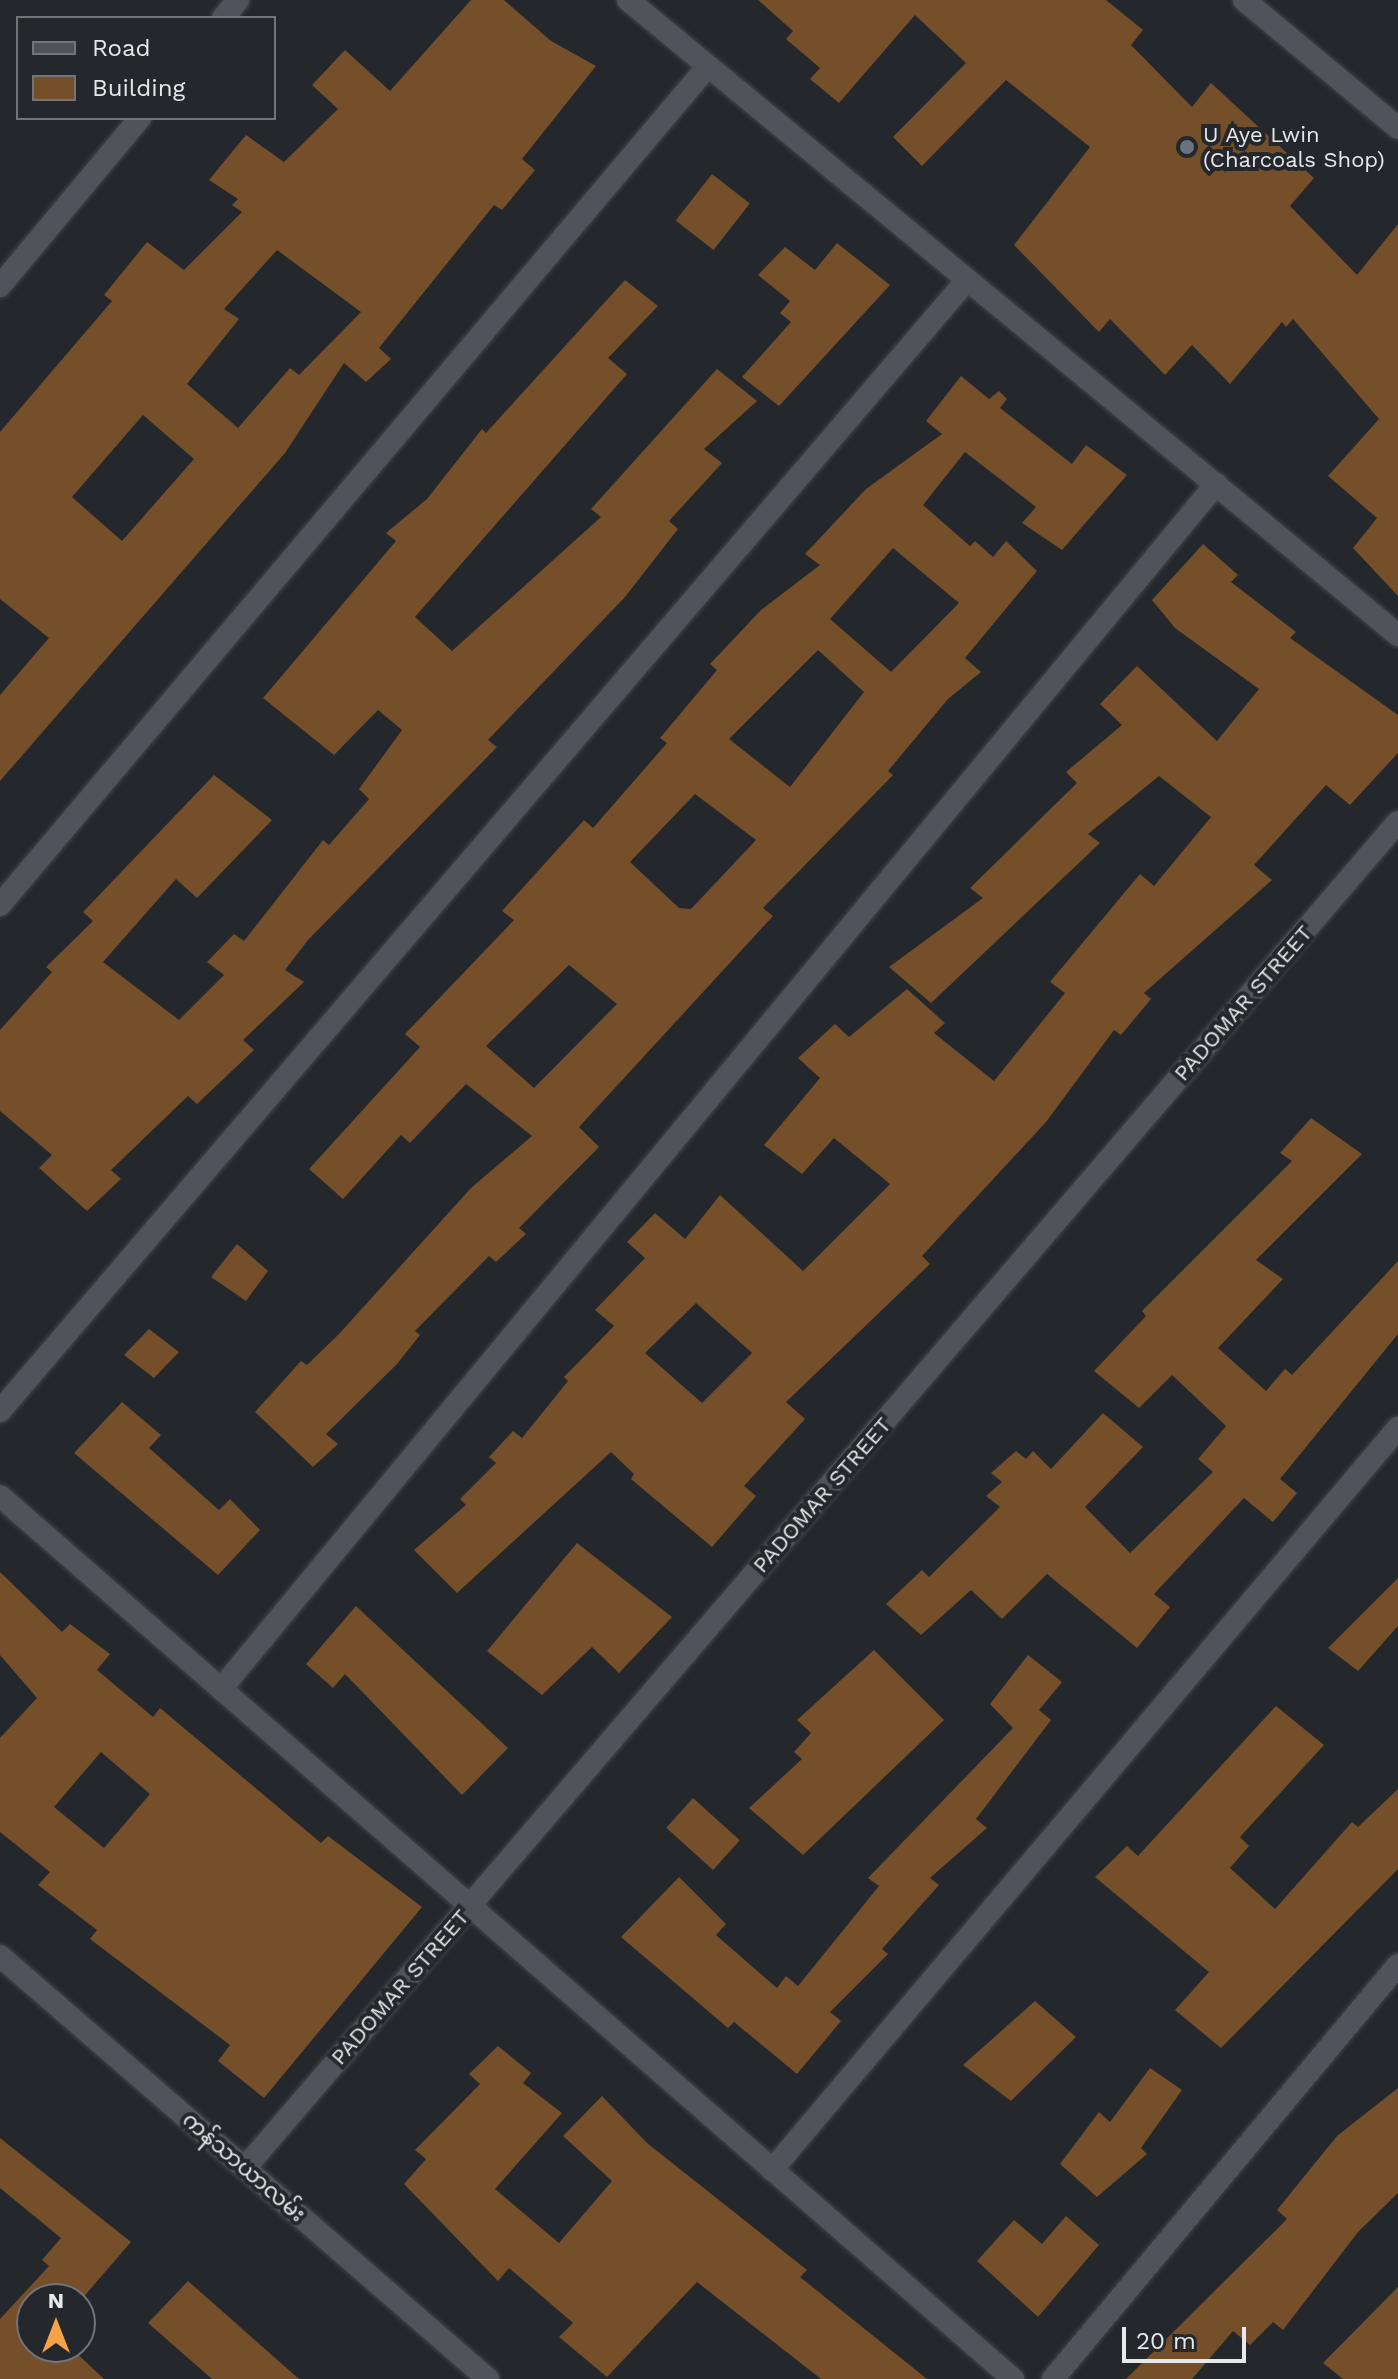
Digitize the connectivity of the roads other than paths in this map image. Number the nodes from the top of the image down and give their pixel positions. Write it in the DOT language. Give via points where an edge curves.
graph roads {
  1 [pos="238,0"];
  2 [pos="628,0"];
  3 [pos="1244,0"];
  4 [pos="225,16"];
  5 [pos="708,66"];
  6 [pos="138,120"];
  7 [pos="1398,128"];
  8 [pos="967,280"];
  9 [pos="0,286"];
  10 [pos="1216,484"];
  11 [pos="1398,635"];
  12 [pos="1398,822"];
  13 [pos="5,889"];
  14 [pos="0,1411"];
  15 [pos="1398,1428"];
  16 [pos="0,1496"];
  17 [pos="221,1689"];
  18 [pos="470,1906"];
  19 [pos="0,1956"];
  20 [pos="1398,1965"];
  21 [pos="245,2168"];
  22 [pos="772,2170"];
  23 [pos="488,2379"];
  24 [pos="1013,2379"];
  25 [pos="1053,2379"];
  1 -- 4 [label="street"];
  2 -- 5 [label="street"];
  3 -- 7 [label="street"];
  5 -- 8 [label="street"];
  5 -- 13 [label="street"];
  6 -- 9 [label="street"];
  8 -- 10 [label="street"];
  8 -- 14 [label="street"];
  10 -- 11 [label="street"];
  10 -- 17 [label="street"];
  12 -- 18 [label="street, PADOMAR STREET"];
  15 -- 22 [label="street"];
  16 -- 17 [label="street"];
  17 -- 18 [label="street"];
  18 -- 21 [label="street, PADOMAR STREET"];
  18 -- 22 [label="street"];
  19 -- 21 [label="street, ကန်သာယာလမ်း"];
  20 -- 25 [label="street"];
  21 -- 23 [label="street, ကန်သာယာလမ်း"];
  22 -- 24 [label="street"];
}
